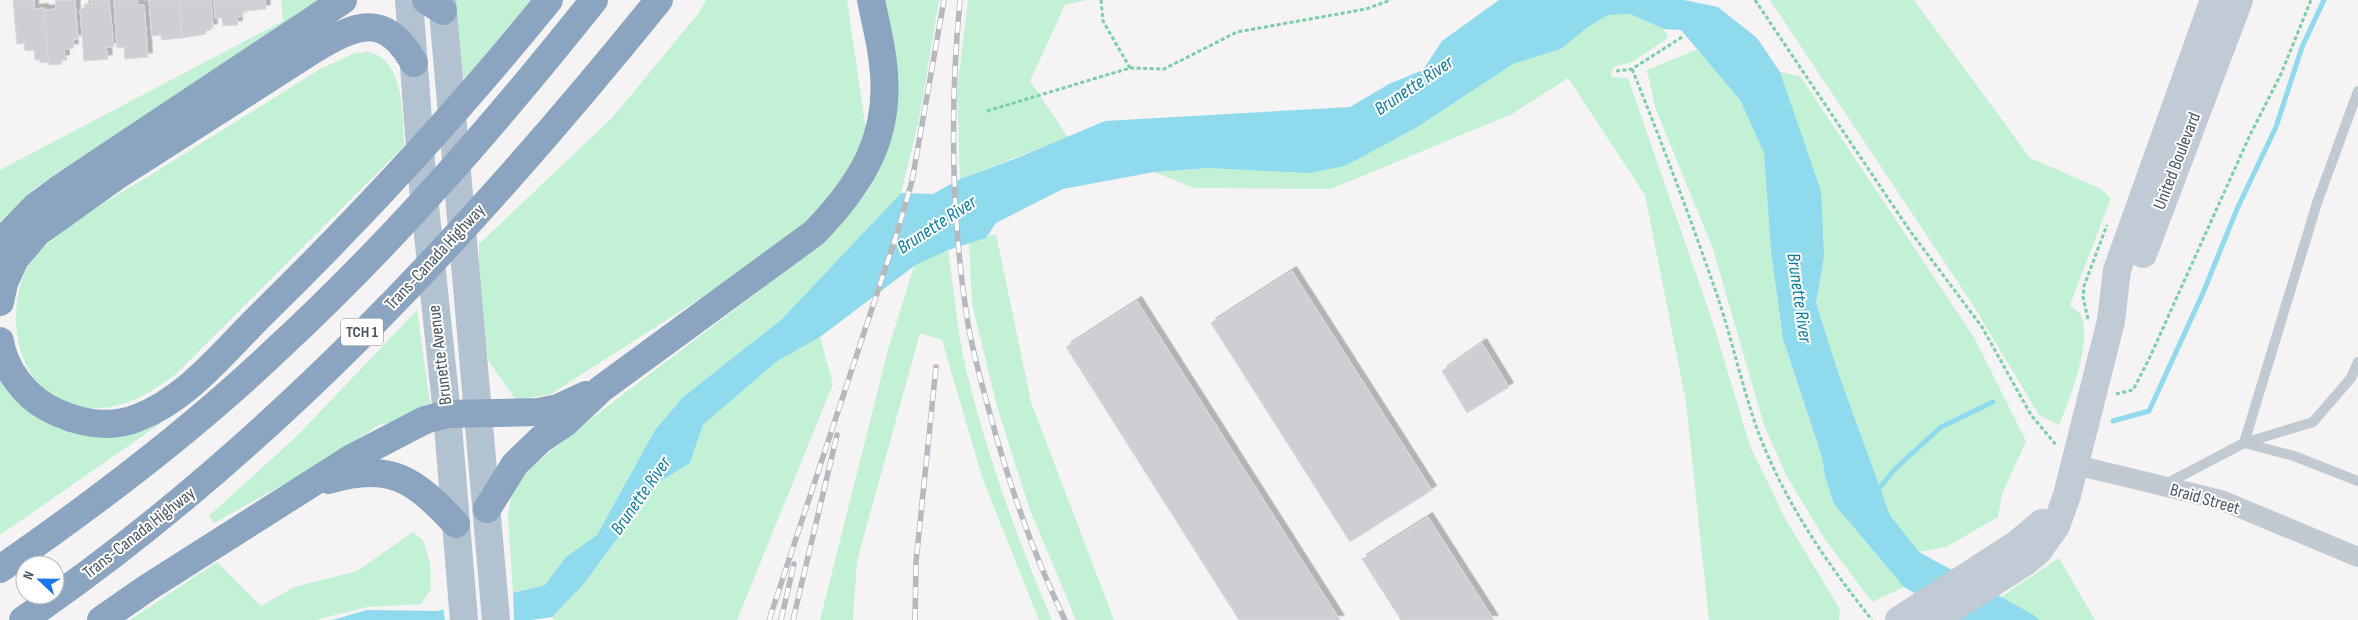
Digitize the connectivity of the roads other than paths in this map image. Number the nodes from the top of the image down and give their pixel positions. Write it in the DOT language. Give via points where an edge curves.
graph roads {
  1 [pos="410,0"];
  2 [pos="549,0"];
  3 [pos="594,0"];
  4 [pos="659,0"];
  5 [pos="871,0"];
  6 [pos="2214,0"];
  7 [pos="2239,0"];
  8 [pos="340,1"];
  9 [pos="437,4"];
  10 [pos="414,63"];
  11 [pos="2358,91"];
  12 [pos="0,243"];
  13 [pos="0,302"];
  14 [pos="2111,321"];
  15 [pos="0,341"];
  16 [pos="2358,362"];
  17 [pos="601,389"];
  18 [pos="478,412"];
  19 [pos="447,414"];
  20 [pos="2244,443"];
  21 [pos="2076,465"];
  22 [pos="2358,481"];
  23 [pos="2161,486"];
  24 [pos="303,488"];
  25 [pos="487,509"];
  26 [pos="456,524"];
  27 [pos="2358,557"];
  28 [pos="0,569"];
  29 [pos="1922,616"];
  30 [pos="23,620"];
  31 [pos="101,620"];
  32 [pos="464,620"];
  33 [pos="496,620"];
  1 -- 10 [label="main road, Brunette Avenue"];
  2 -- 15 [label="highway" via="484,80 346,232 190,385 155,410 112,424 93,423 55,412 38,403 24,389 12,373"];
  3 -- 28 [label="highway, TCH 1" via="484,133 349,279 276,351 198,420 119,483"];
  4 -- 30 [label="highway, Trans-Canada Highway / TCH 1" via="504,183 319,377 169,512"];
  5 -- 17 [label="highway" via="883,64 885,101 878,135 865,170 841,206 814,233"];
  6 -- 14 [label="street, United Boulevard" via="2117,270"];
  7 -- 14 [label="street, United Boulevard" via="2134,276"];
  8 -- 12 [label="highway" via="59,189 35,207"];
  9 -- 18 [label="main road, Brunette Avenue" via="448,64"];
  10 -- 13 [label="highway" via="399,41 375,27 344,32 321,45 115,177 38,232 15,260 4,283"];
  10 -- 19 [label="main road, Brunette Avenue"];
  11 -- 20 [label="lane" via="2317,203"];
  14 -- 21 [label="street, United Boulevard"];
  16 -- 20 [label="lane" via="2352,378 2313,422"];
  17 -- 18 [label="highway" via="558,408 540,412"];
  17 -- 25 [label="highway" via="515,464"];
  18 -- 19 [label="highway"];
  18 -- 25 [label="main road, Brunette Avenue"];
  19 -- 24 [label="highway" via="420,423 350,459"];
  19 -- 26 [label="main road, Brunette Avenue"];
  20 -- 22 [label="lane" via="2294,456"];
  20 -- 23 [label="lane"];
  21 -- 23 [label="street, Braid Street"];
  21 -- 29 [label="street" via="2056,526 2038,551 1995,570"];
  23 -- 27 [label="street, Braid Street" via="2221,500"];
  24 -- 26 [label="highway" via="355,473 395,476 416,485 430,496"];
  24 -- 31 [label="highway"];
  25 -- 33 [label="main road, Brunette Avenue"];
  26 -- 32 [label="main road, Brunette Avenue"];
}
